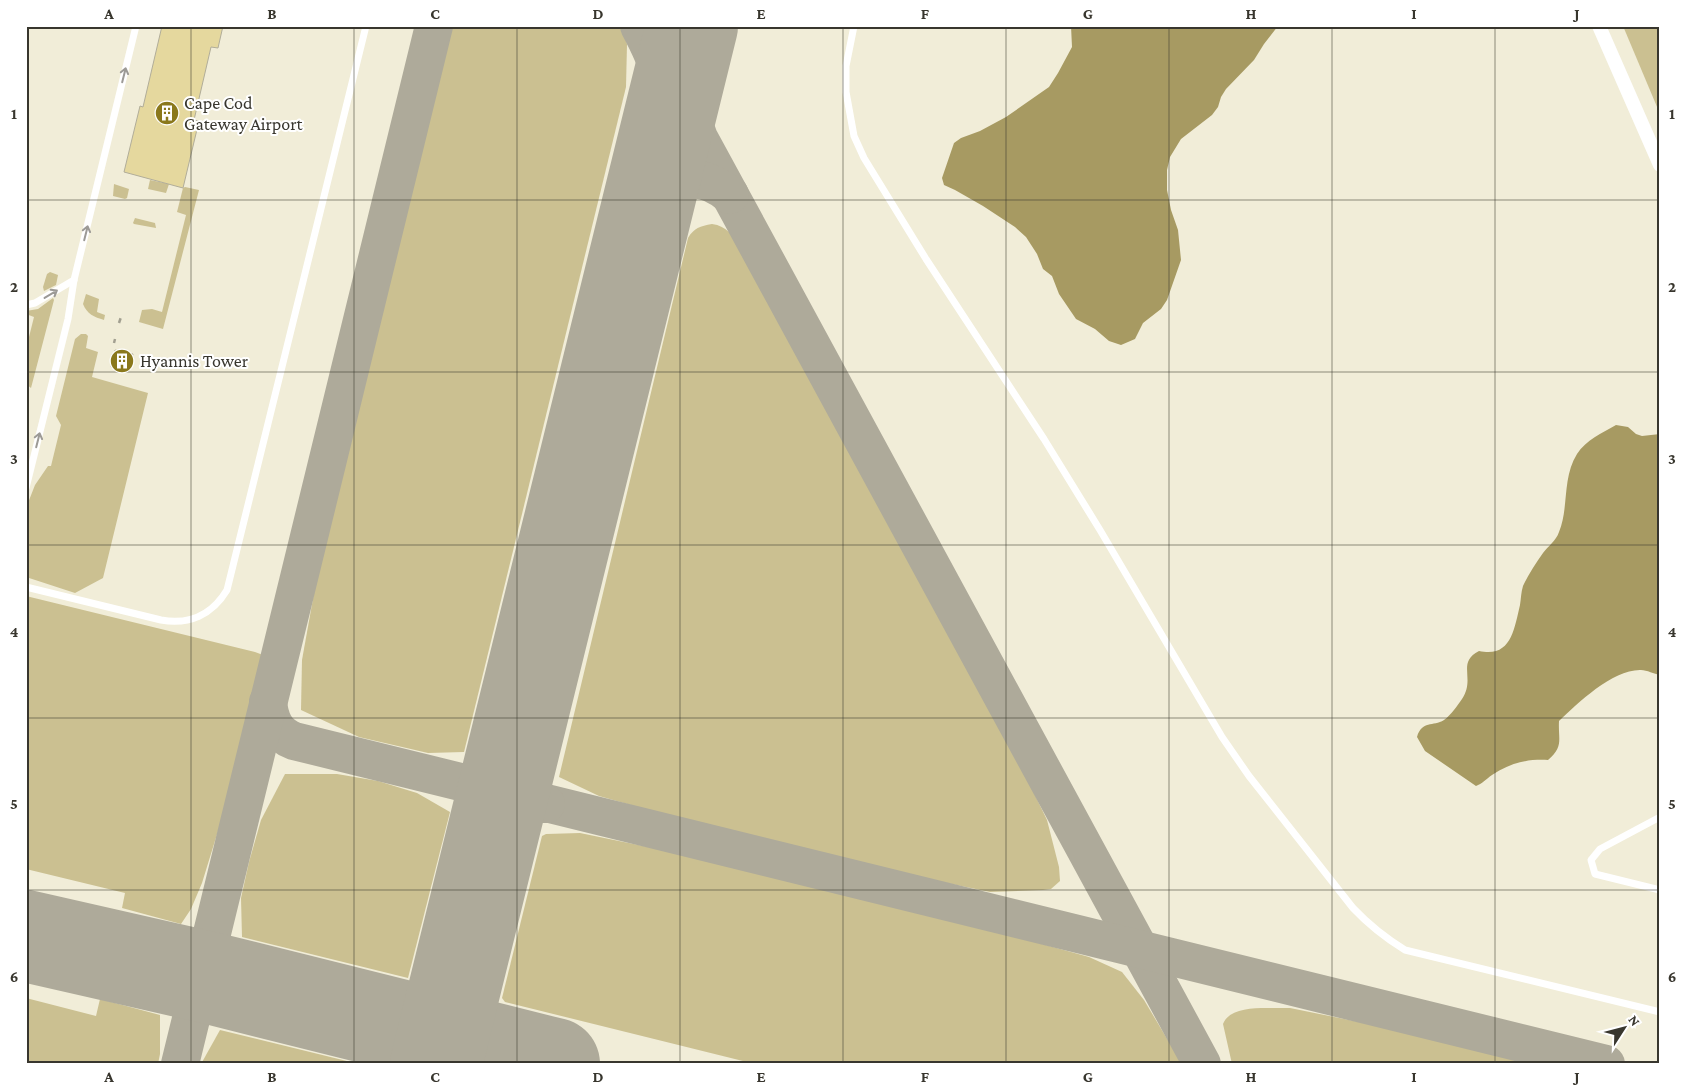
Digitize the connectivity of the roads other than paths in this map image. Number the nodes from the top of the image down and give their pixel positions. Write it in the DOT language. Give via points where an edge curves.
graph roads {
  1 [pos="136,26"];
  2 [pos="366,26"];
  3 [pos="854,26"];
  4 [pos="1598,26"];
  5 [pos="1660,165"];
  6 [pos="74,280"];
  7 [pos="26,305"];
  8 [pos="26,488"];
  9 [pos="26,588"];
  10 [pos="1660,817"];
  11 [pos="1660,890"];
  12 [pos="1660,1012"];
  6 -- 1 [label="lane, one-way"];
  2 -- 9 [label="lane" via="227,590 204,615 171,622"];
  3 -- 12 [label="lane" via="846,66 846,92 854,136 864,158 1090,513 1222,737 1353,908 1383,937 1405,950"];
  4 -- 5 [label="street"];
  7 -- 6 [label="lane, one-way"];
  8 -- 6 [label="lane, one-way" via="68,319"];
  10 -- 11 [label="lane" via="1600,849 1591,860 1595,874"];
}
